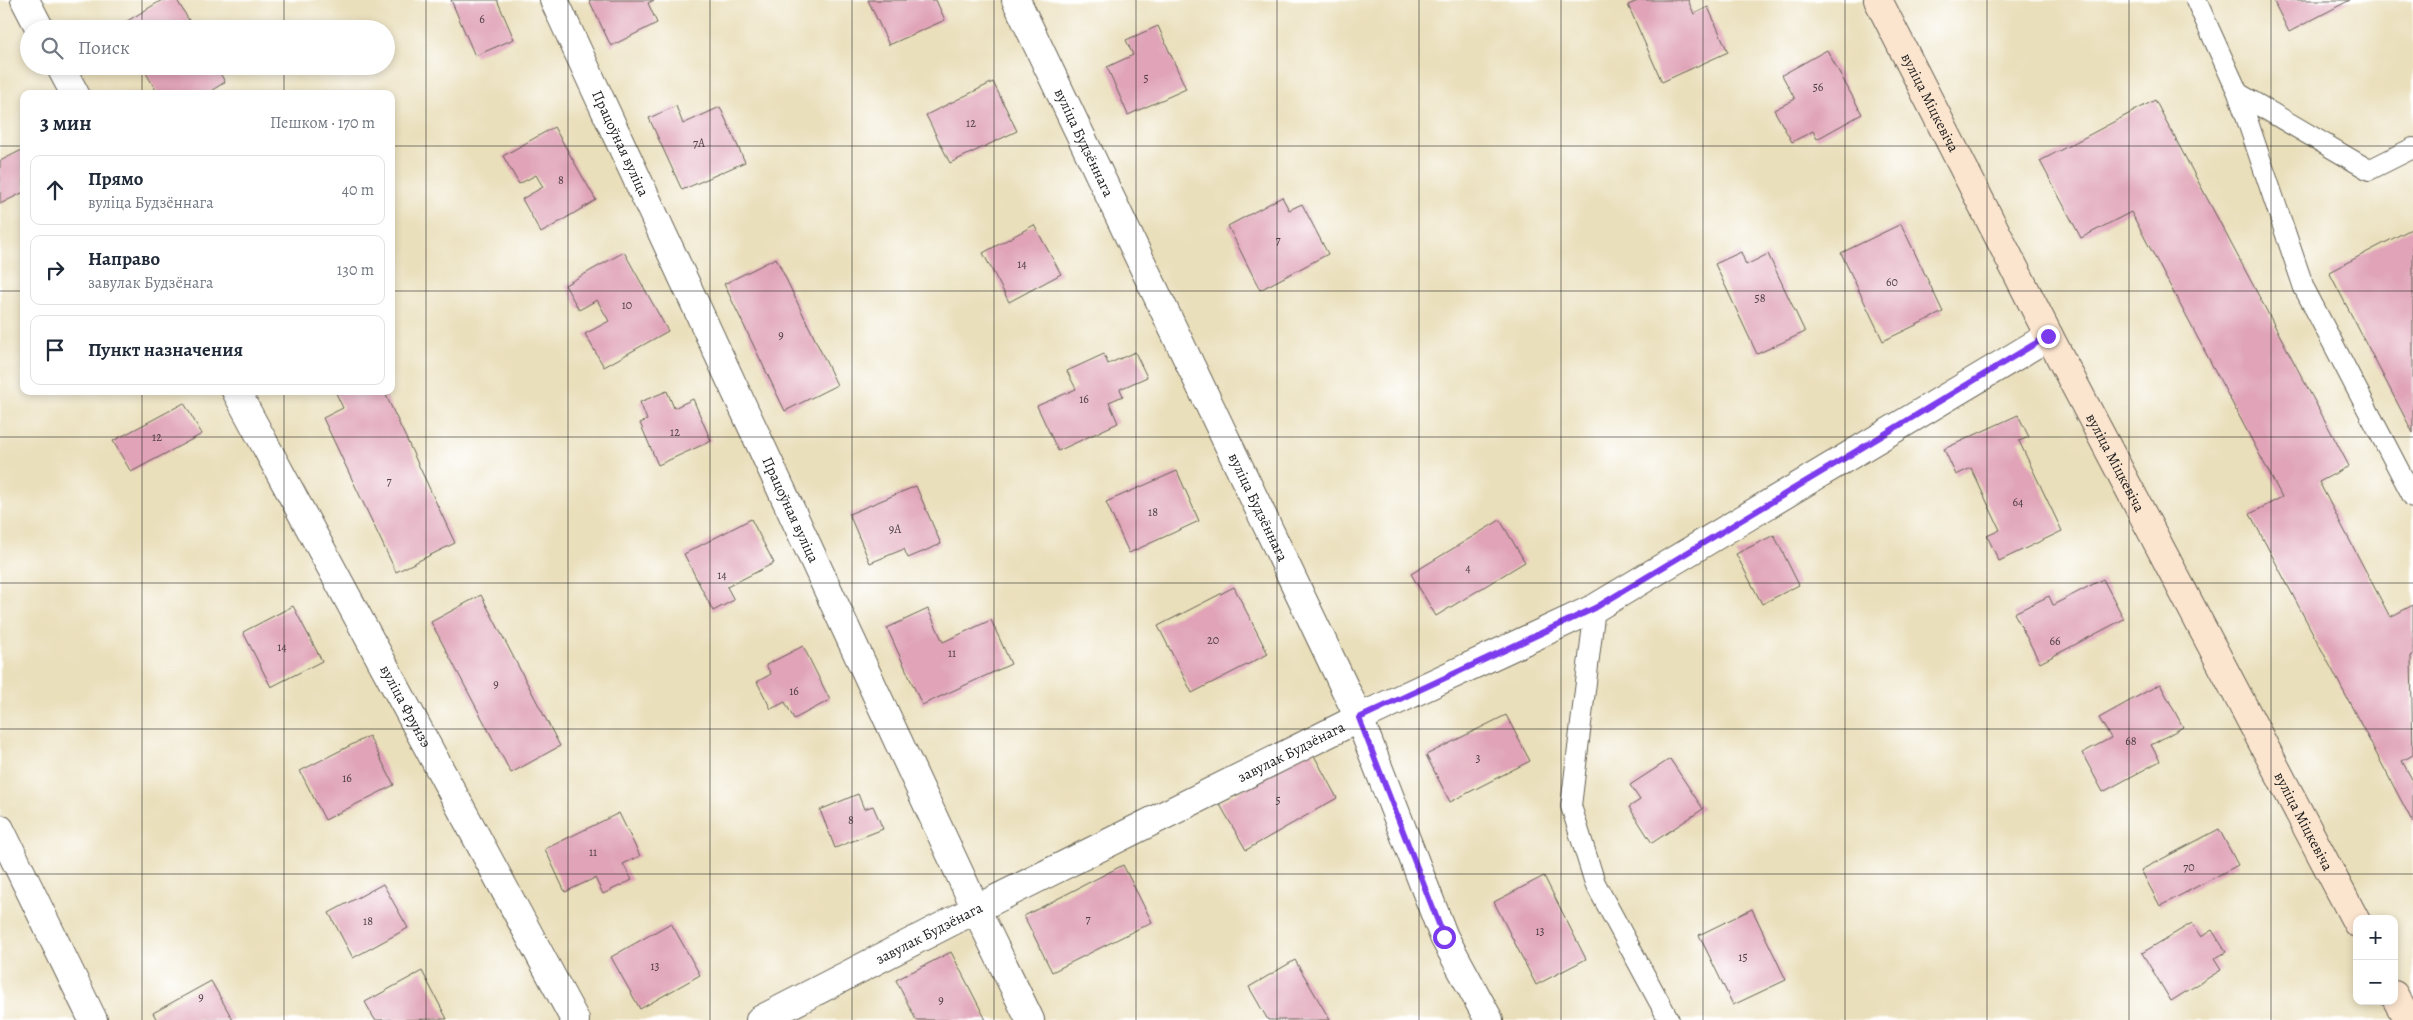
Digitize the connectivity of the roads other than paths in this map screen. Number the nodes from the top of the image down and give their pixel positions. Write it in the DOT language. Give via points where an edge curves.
graph roads {
  1 [pos="24,0"];
  2 [pos="554,0"];
  3 [pos="1016,0"];
  4 [pos="1878,0"];
  5 [pos="2196,0"];
  6 [pos="35,20"];
  7 [pos="65,75"];
  8 [pos="73,90"];
  9 [pos="2238,93"];
  10 [pos="2413,148"];
  11 [pos="2048,336"];
  12 [pos="238,395"];
  13 [pos="2413,497"];
  14 [pos="1595,608"];
  15 [pos="1359,718"];
  16 [pos="0,829"];
  17 [pos="976,908"];
  18 [pos="2353,915"];
  19 [pos="2398,1002"];
  20 [pos="94,1020"];
  21 [pos="575,1020"];
  22 [pos="760,1020"];
  23 [pos="1030,1020"];
  24 [pos="1489,1020"];
  25 [pos="1669,1020"];
  26 [pos="2408,1020"];
  1 -- 6 [label="street"];
  2 -- 17 [label="street, Працоўная вуліца"];
  3 -- 15 [label="street, вуліца Будзённага"];
  4 -- 11 [label="street, вуліца Міцкевіча"];
  5 -- 9 [label="lane"];
  7 -- 8 [label="street"];
  9 -- 10 [label="lane" via="2369,170"];
  9 -- 13 [label="lane" via="2304,288"];
  11 -- 14 [label="street, завулак Будзёнага"];
  11 -- 18 [label="street, вуліца Міцкевіча"];
  12 -- 21 [label="street, вуліца Фрунзэ"];
  14 -- 15 [label="street, завулак Будзёнага"];
  14 -- 25 [label="lane" via="1572,806 1595,883"];
  15 -- 17 [label="street, завулак Будзёнага"];
  15 -- 24 [label="street, вуліца Будзённага" via="1444,937"];
  16 -- 20 [label="street"];
  17 -- 22 [label="street, завулак Будзёнага"];
  17 -- 23 [label="street, Працоўная вуліца"];
  19 -- 26 [label="street"];
}
